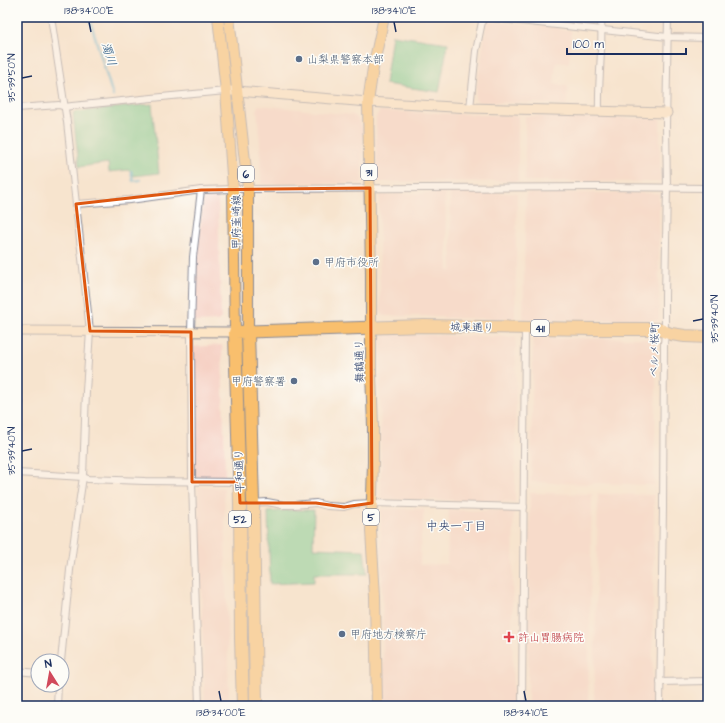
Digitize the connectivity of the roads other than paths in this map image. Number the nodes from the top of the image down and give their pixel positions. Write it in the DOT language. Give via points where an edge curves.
graph roads {
  1 [pos="51,17"];
  2 [pos="218,17"];
  3 [pos="229,17"];
  4 [pos="384,17"];
  5 [pos="483,17"];
  6 [pos="601,17"];
  7 [pos="668,17"];
  8 [pos="602,30"];
  9 [pos="668,37"];
  10 [pos="708,38"];
  11 [pos="226,91"];
  12 [pos="237,91"];
  13 [pos="368,102"];
  14 [pos="65,107"];
  15 [pos="17,108"];
  16 [pos="470,108"];
  17 [pos="599,111"];
  18 [pos="667,113"];
  19 [pos="667,187"];
  20 [pos="248,188"];
  21 [pos="370,188"];
  22 [pos="708,188"];
  23 [pos="233,189"];
  24 [pos="201,190"];
  25 [pos="76,204"];
  26 [pos="371,328"];
  27 [pos="525,328"];
  28 [pos="17,331"];
  29 [pos="90,331"];
  30 [pos="191,332"];
  31 [pos="235,332"];
  32 [pos="248,332"];
  33 [pos="665,332"];
  34 [pos="708,337"];
  35 [pos="17,473"];
  36 [pos="83,476"];
  37 [pos="192,482"];
  38 [pos="239,482"];
  39 [pos="240,503"];
  40 [pos="252,503"];
  41 [pos="372,503"];
  42 [pos="524,507"];
  43 [pos="62,653"];
  44 [pos="17,671"];
  45 [pos="30,673"];
  46 [pos="708,681"];
  47 [pos="660,682"];
  48 [pos="57,693"];
  49 [pos="56,706"];
  50 [pos="199,706"];
  51 [pos="243,706"];
  52 [pos="256,706"];
  53 [pos="377,706"];
  54 [pos="522,706"];
  55 [pos="660,706"];
  1 -- 14 [label="street"];
  2 -- 11 [label="main road, 甲府韮崎線 / 6"];
  3 -- 12 [label="main road, 甲府韮崎線 / 6"];
  4 -- 13 [label="main road, 舞鶴通り / 31"];
  5 -- 8 [label="street"];
  5 -- 16 [label="street" via="476,51"];
  6 -- 8 [label="street"];
  7 -- 9 [label="street, ベルメ桜町"];
  8 -- 9 [label="street"];
  8 -- 17 [label="street"];
  9 -- 10 [label="street"];
  9 -- 18 [label="street, ベルメ桜町"];
  11 -- 12 [label="street"];
  11 -- 14 [label="street"];
  11 -- 23 [label="main road, 甲府韮崎線 / 6"];
  12 -- 13 [label="street"];
  12 -- 20 [label="main road, 甲府韮崎線 / 6"];
  13 -- 16 [label="street"];
  13 -- 21 [label="main road, 舞鶴通り / 31"];
  14 -- 15 [label="street" via="59,105"];
  14 -- 25 [label="street"];
  16 -- 17 [label="street"];
  17 -- 18 [label="street"];
  18 -- 19 [label="street, ベルメ桜町"];
  19 -- 21 [label="street"];
  19 -- 22 [label="street"];
  19 -- 33 [label="street, ベルメ桜町"];
  20 -- 21 [label="street"];
  20 -- 23 [label="street"];
  20 -- 32 [label="main road, 甲府韮崎線 / 6"];
  21 -- 26 [label="main road, 舞鶴通り / 31"];
  23 -- 24 [label="street"];
  23 -- 31 [label="main road, 甲府韮崎線 / 6"];
  24 -- 25 [label="street" via="130,200"];
  24 -- 30 [label="street" via="193,257"];
  25 -- 29 [label="street"];
  26 -- 27 [label="highway, 城東通り / 411"];
  26 -- 32 [label="highway, 城東通り / 411"];
  26 -- 41 [label="main road, 舞鶴通り / 5"];
  27 -- 33 [label="highway, 城東通り / 411" via="658,329"];
  27 -- 42 [label="street"];
  28 -- 29 [label="street"];
  29 -- 30 [label="street"];
  29 -- 36 [label="street"];
  30 -- 31 [label="street"];
  30 -- 37 [label="street"];
  31 -- 32 [label="highway, 城東通り / 411"];
  31 -- 38 [label="highway, 平和通り / 52"];
  32 -- 40 [label="highway, 平和通り / 52"];
  33 -- 34 [label="highway, 城東通り / 411"];
  33 -- 47 [label="street, ベルメ桜町"];
  35 -- 36 [label="street"];
  36 -- 37 [label="street" via="88,479"];
  36 -- 43 [label="street"];
  37 -- 38 [label="street"];
  37 -- 50 [label="street"];
  38 -- 39 [label="highway, 平和通り / 52"];
  39 -- 40 [label="street"];
  39 -- 51 [label="highway, 平和通り / 52"];
  40 -- 41 [label="street" via="316,503 344,507"];
  40 -- 52 [label="highway, 平和通り / 52"];
  41 -- 42 [label="street"];
  41 -- 53 [label="main road, 舞鶴通り / 5"];
  42 -- 54 [label="street"];
  44 -- 45 [label="street"];
  46 -- 47 [label="street"];
  47 -- 55 [label="street, ベルメ桜町"];
  48 -- 49 [label="street"];
}
